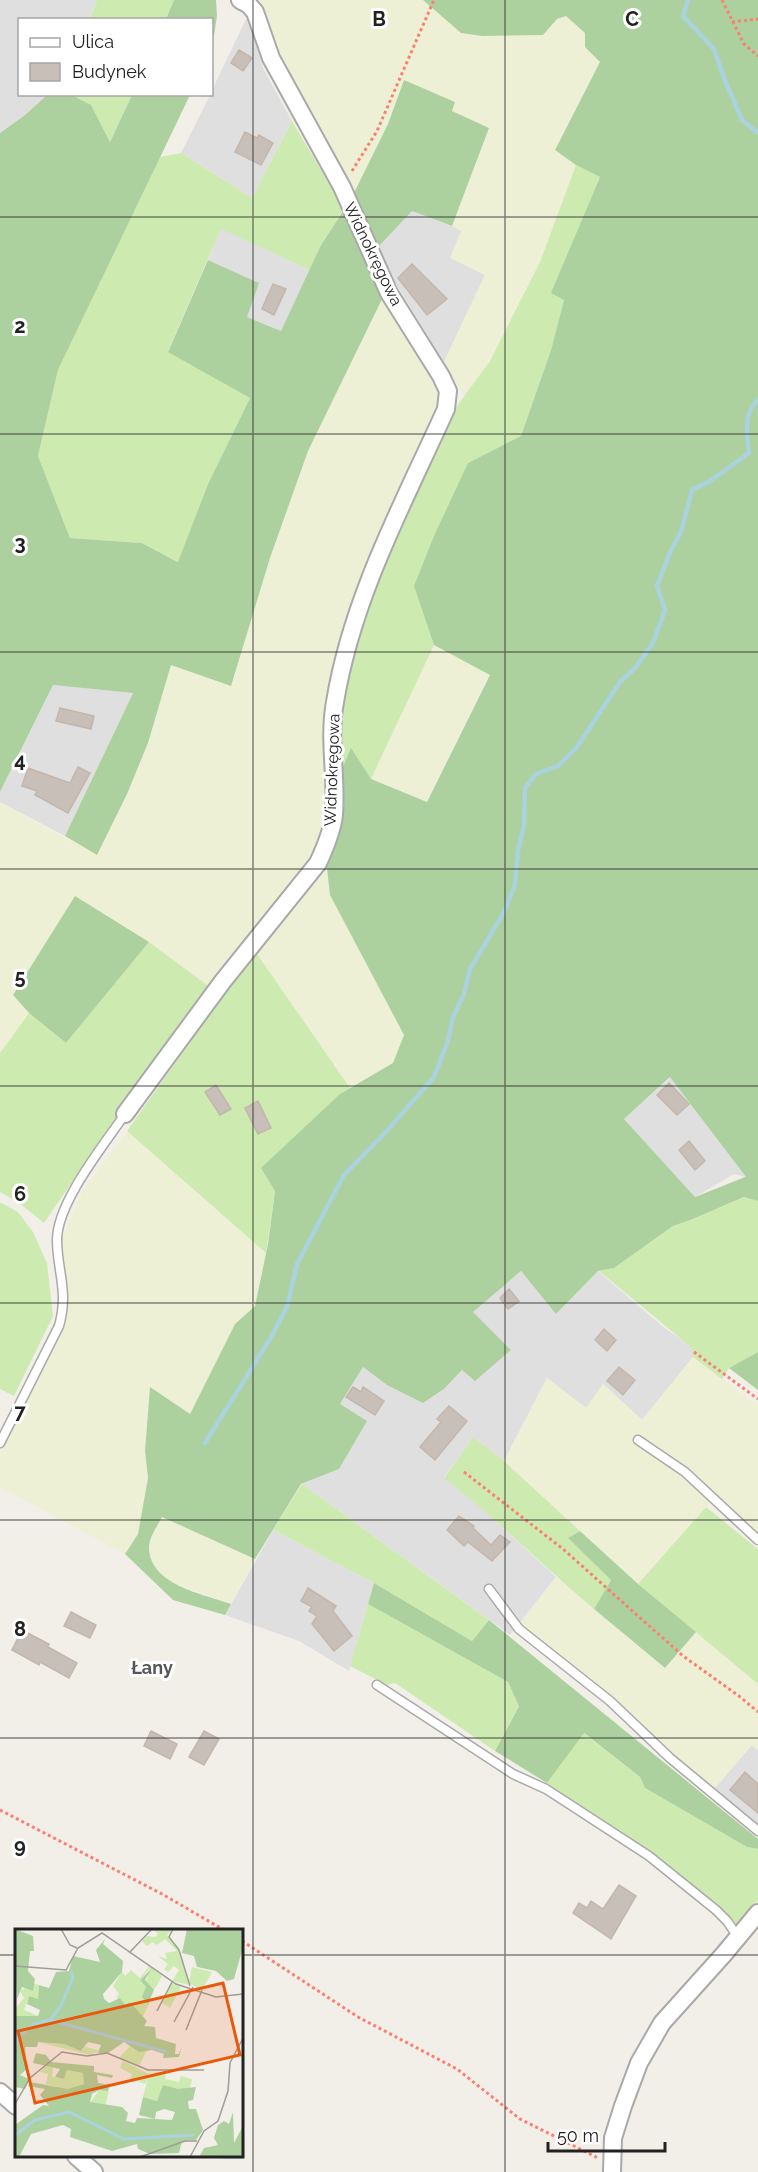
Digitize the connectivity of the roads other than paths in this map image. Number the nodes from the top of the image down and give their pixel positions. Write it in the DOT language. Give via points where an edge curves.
graph roads {
  1 [pos="240,0"];
  2 [pos="125,1113"];
  3 [pos="638,1440"];
  4 [pos="0,1443"];
  5 [pos="758,1540"];
  6 [pos="489,1590"];
  7 [pos="376,1685"];
  8 [pos="758,1831"];
  9 [pos="758,1913"];
  10 [pos="738,1937"];
  11 [pos="0,2092"];
  12 [pos="15,2105"];
  13 [pos="77,2157"];
  14 [pos="612,2167"];
  15 [pos="94,2172"];
  1 -- 2 [label="street, Widnokręgowa" via="255,12 271,58 342,187 389,293 448,391 446,409 360,601 349,636 335,702 334,816 327,845 318,863 223,981"];
  2 -- 4 [label="lane, Widnokręgowa" via="63,1212 57,1236 64,1292 61,1318"];
  3 -- 5 [label="lane" via="685,1472"];
  6 -- 8 [label="lane" via="519,1629 610,1701 670,1758"];
  7 -- 10 [label="lane" via="649,1856 727,1920"];
  9 -- 10 [label="street"];
  10 -- 14 [label="street" via="662,2023 639,2063 613,2138"];
  11 -- 12 [label="street"];
  13 -- 15 [label="street"];
}
